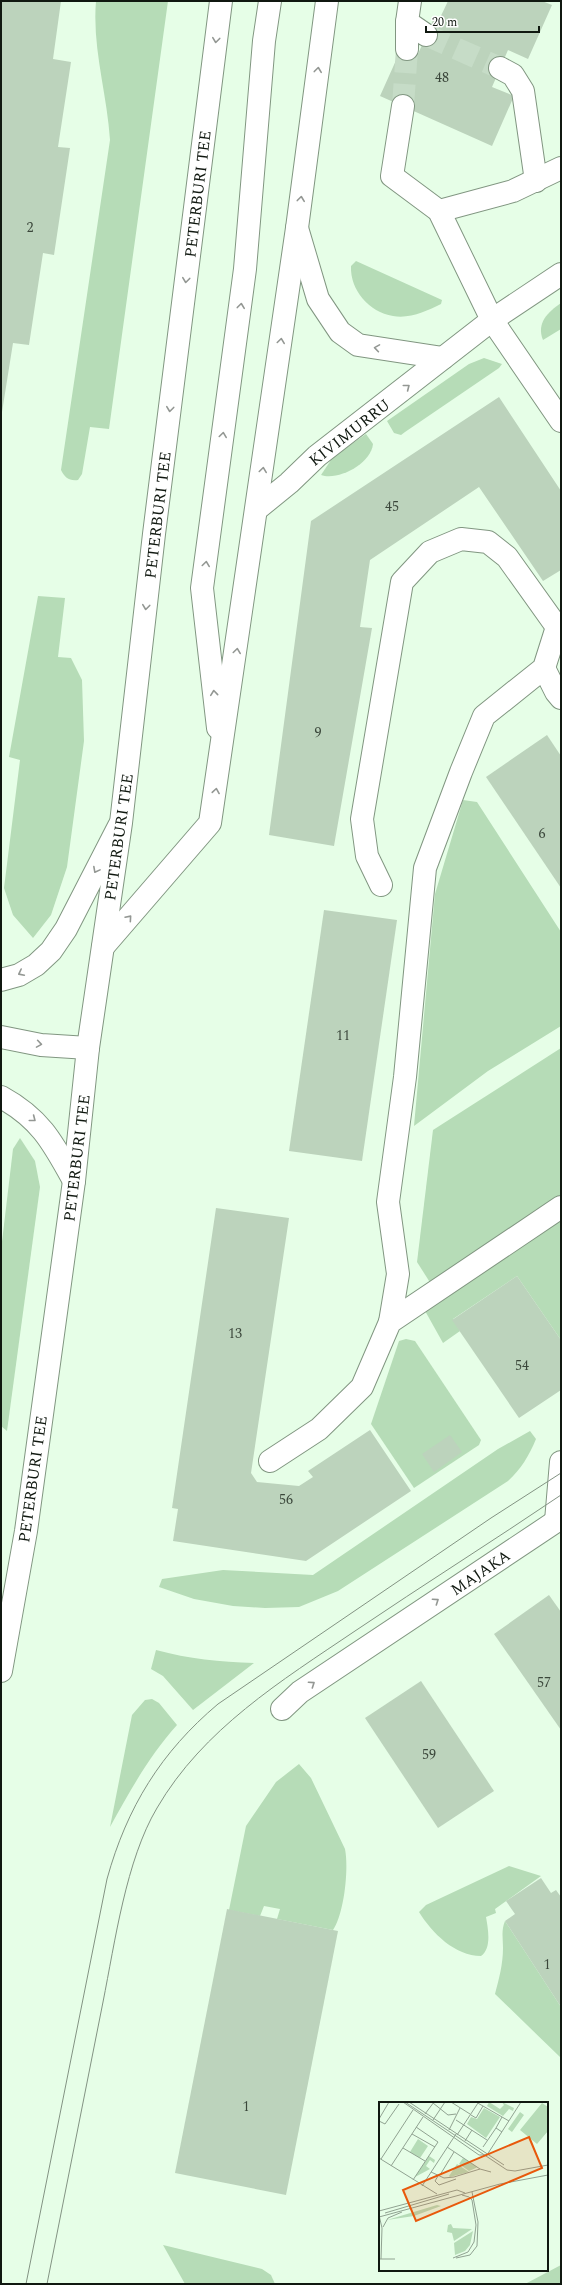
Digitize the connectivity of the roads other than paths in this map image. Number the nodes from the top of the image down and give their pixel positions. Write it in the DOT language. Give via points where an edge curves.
graph roads {
  1 [pos="221,1"];
  2 [pos="270,1"];
  3 [pos="327,1"];
  4 [pos="410,1"];
  5 [pos="407,22"];
  6 [pos="426,35"];
  7 [pos="407,49"];
  8 [pos="500,68"];
  9 [pos="403,106"];
  10 [pos="561,168"];
  11 [pos="536,181"];
  12 [pos="439,211"];
  13 [pos="298,228"];
  14 [pos="561,274"];
  15 [pos="492,320"];
  16 [pos="443,358"];
  17 [pos="561,421"];
  18 [pos="257,509"];
  19 [pos="559,625"];
  20 [pos="544,668"];
  21 [pos="561,698"];
  22 [pos="221,759"];
  23 [pos="121,823"];
  24 [pos="381,885"];
  25 [pos="103,947"];
  26 [pos="1,980"];
  27 [pos="1,1037"];
  28 [pos="88,1048"];
  29 [pos="1,1097"];
  30 [pos="74,1182"];
  31 [pos="561,1207"];
  32 [pos="390,1322"];
  33 [pos="270,1461"];
  34 [pos="561,1462"];
  35 [pos="560,1484"];
  36 [pos="560,1522"];
  37 [pos="1,1671"];
  38 [pos="282,1709"];
  1 -- 23 [label="main road, PETERBURI TEE, one-way" via="154,534"];
  22 -- 2 [label="main road, one-way" via="202,588 240,311 264,40"];
  13 -- 3 [label="main road, one-way"];
  4 -- 5 [label="main road"];
  5 -- 6 [label="main road"];
  5 -- 7 [label="main road"];
  8 -- 11 [label="main road" via="513,75 529,97"];
  9 -- 12 [label="main road" via="392,176"];
  10 -- 11 [label="main road"];
  11 -- 12 [label="main road" via="514,191"];
  12 -- 15 [label="main road"];
  16 -- 13 [label="main road, one-way" via="358,345 340,332 318,299"];
  18 -- 13 [label="main road, one-way"];
  14 -- 15 [label="main road, KIVIMURRU"];
  15 -- 16 [label="main road, KIVIMURRU"];
  15 -- 17 [label="main road"];
  18 -- 16 [label="main road, KIVIMURRU, one-way" via="317,456"];
  22 -- 18 [label="main road, one-way"];
  19 -- 20 [label="main road"];
  19 -- 24 [label="main road" via="507,556 488,542 461,539 430,552 402,582 362,819 367,856"];
  20 -- 21 [label="main road"];
  20 -- 32 [label="main road" via="484,716 425,868 405,1077 388,1202 398,1274"];
  25 -- 22 [label="main road, one-way" via="210,823"];
  23 -- 25 [label="main road, PETERBURI TEE"];
  23 -- 26 [label="main road, one-way" via="66,929 51,951 36,965 19,975"];
  25 -- 28 [label="main road, PETERBURI TEE"];
  27 -- 28 [label="main road, one-way" via="41,1045"];
  28 -- 30 [label="main road, PETERBURI TEE"];
  29 -- 30 [label="main road, one-way" via="14,1104 38,1124 53,1142"];
  30 -- 37 [label="main road, PETERBURI TEE" via="26,1531"];
  31 -- 32 [label="main road"];
  32 -- 33 [label="main road" via="362,1387 319,1429"];
  34 -- 35 [label="main road, MAJAKA"];
  35 -- 36 [label="main road, MAJAKA"];
  38 -- 36 [label="main road, MAJAKA, one-way" via="300,1692"];
}
